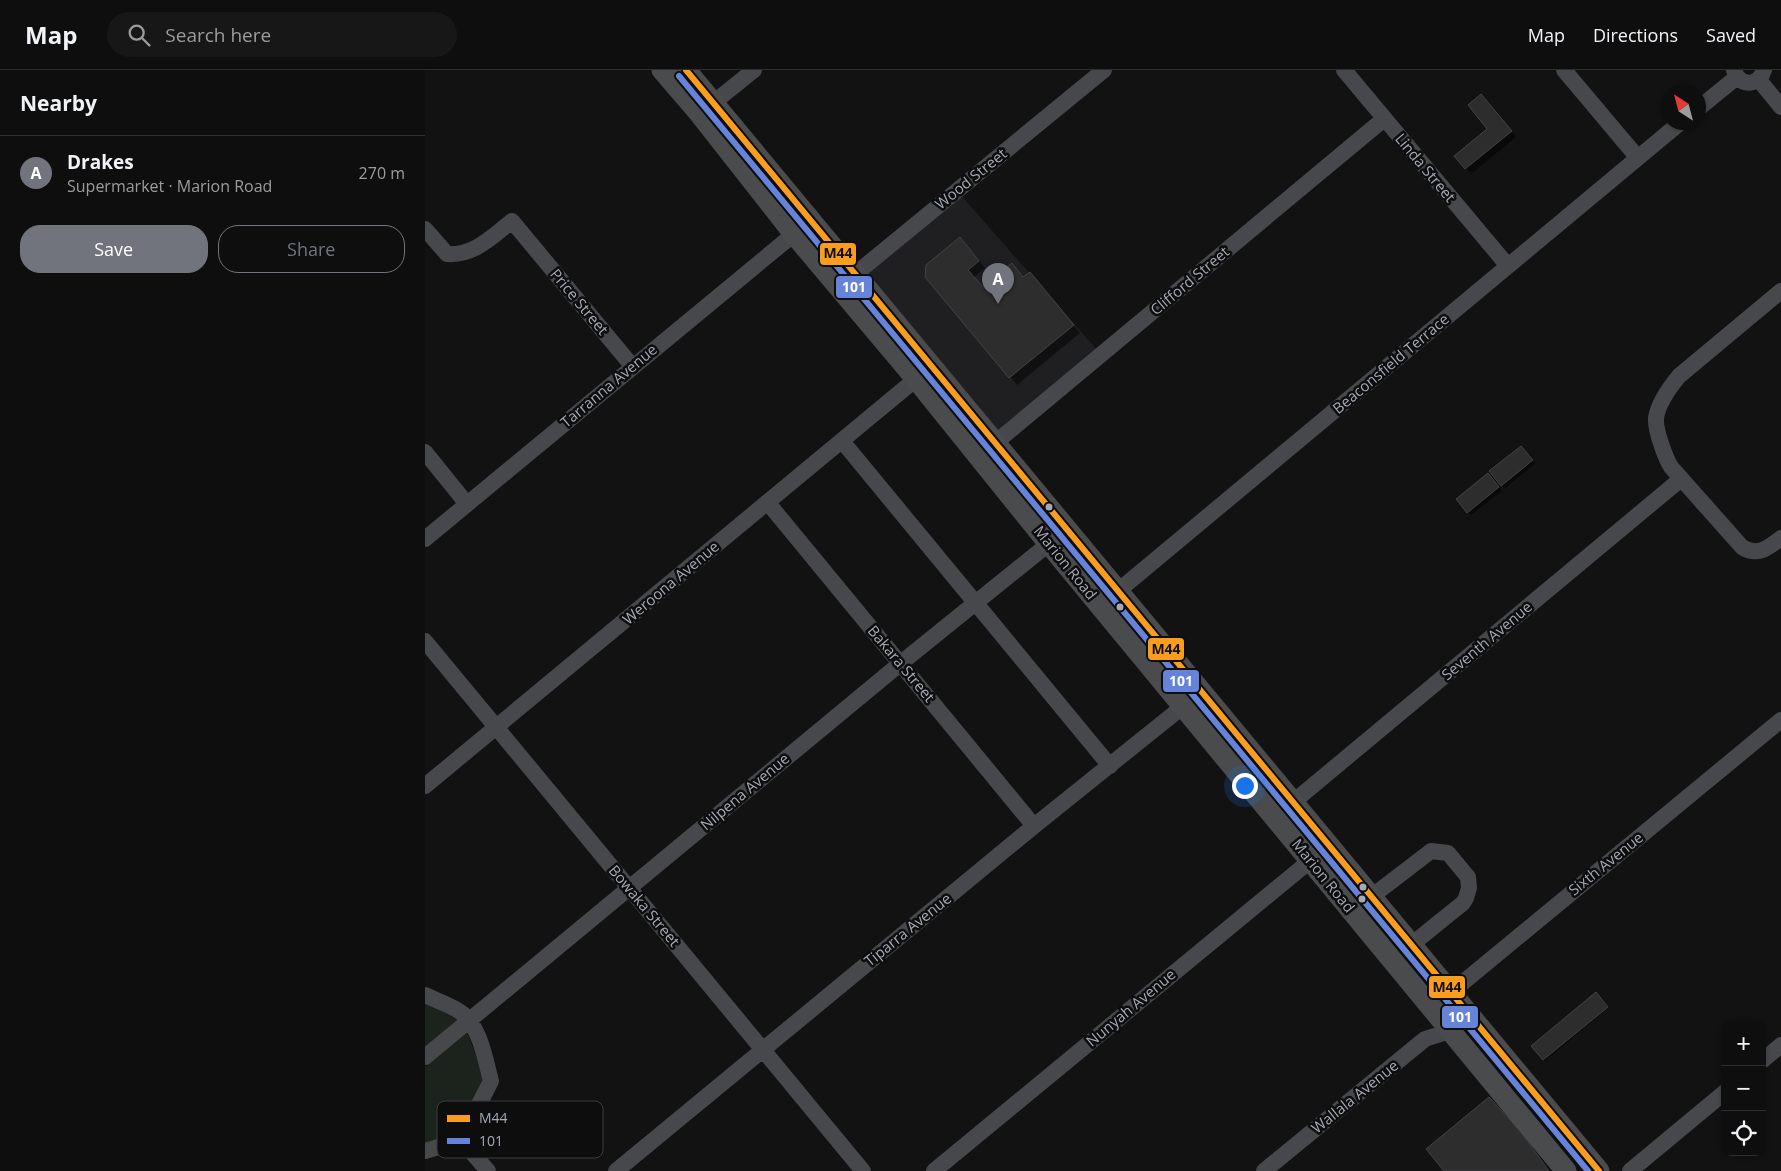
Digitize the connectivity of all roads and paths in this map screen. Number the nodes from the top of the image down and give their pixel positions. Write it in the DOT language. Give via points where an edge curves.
graph roads {
  1 [pos="662,70"];
  2 [pos="686,70"];
  3 [pos="754,70"];
  4 [pos="1104,70"];
  5 [pos="1344,70"];
  6 [pos="1564,70"];
  7 [pos="1736,74"];
  8 [pos="1761,75"];
  9 [pos="1706,102"];
  10 [pos="713,103"];
  11 [pos="1781,106"];
  12 [pos="1384,119"];
  13 [pos="1671,130"];
  14 [pos="1637,158"];
  15 [pos="425,229"];
  16 [pos="794,234"];
  17 [pos="1508,266"];
  18 [pos="855,274"];
  19 [pos="838,288"];
  20 [pos="1781,292"];
  21 [pos="633,367"];
  22 [pos="916,379"];
  23 [pos="965,439"];
  24 [pos="842,441"];
  25 [pos="995,443"];
  26 [pos="425,452"];
  27 [pos="1681,479"];
  28 [pos="767,503"];
  29 [pos="467,504"];
  30 [pos="1067,528"];
  31 [pos="425,538"];
  32 [pos="1781,538"];
  33 [pos="1049,544"];
  34 [pos="1119,592"];
  35 [pos="976,603"];
  36 [pos="1101,606"];
  37 [pos="425,642"];
  38 [pos="901,664"];
  39 [pos="1201,692"];
  40 [pos="1183,706"];
  41 [pos="1781,720"];
  42 [pos="496,728"];
  43 [pos="1110,766"];
  44 [pos="425,786"];
  45 [pos="1292,802"];
  46 [pos="1034,826"];
  47 [pos="1328,846"];
  48 [pos="1310,860"];
  49 [pos="629,889"];
  50 [pos="1371,897"];
  51 [pos="1411,945"];
  52 [pos="1450,993"];
  53 [pos="425,995"];
  54 [pos="1432,1008"];
  55 [pos="469,1021"];
  56 [pos="1450,1031"];
  57 [pos="1781,1045"];
  58 [pos="763,1050"];
  59 [pos="425,1057"];
  60 [pos="1766,1058"];
  61 [pos="1721,1095"];
  62 [pos="481,1101"];
  63 [pos="437,1147"];
  64 [pos="425,1151"];
  65 [pos="477,1158"];
  66 [pos="488,1171"];
  67 [pos="617,1171"];
  68 [pos="863,1171"];
  69 [pos="934,1171"];
  70 [pos="1264,1171"];
  71 [pos="1566,1171"];
  72 [pos="1598,1171"];
  73 [pos="1630,1171"];
  1 -- 16 [label="main road, Marion Road"];
  2 -- 10 [label="main road, Marion Road"];
  3 -- 10 [label="street"];
  4 -- 18 [label="street, Wood Street"];
  5 -- 12 [label="street, Linda Street"];
  6 -- 14 [label="street"];
  7 -- 8 [label="street" via="1747,83 1753,83"];
  7 -- 9 [label="street"];
  8 -- 11 [label="street"];
  10 -- 18 [label="main road, Marion Road"];
  12 -- 17 [label="street, Linda Street"];
  12 -- 25 [label="street, Clifford Street"];
  13 -- 14 [label="street, Beaconsfield Terrace"];
  14 -- 17 [label="street, Beaconsfield Terrace"];
  15 -- 21 [label="street, Price Street" via="447,254 458,255 475,250 513,221"];
  16 -- 19 [label="main road, Marion Road"];
  16 -- 21 [label="street, Tarranna Avenue"];
  17 -- 34 [label="street, Beaconsfield Terrace"];
  18 -- 19 [label="street, Wood Street"];
  18 -- 25 [label="main road, Marion Road"];
  19 -- 22 [label="main road, Marion Road"];
  20 -- 27 [label="street" via="1679,376 1658,411 1657,429 1667,460"];
  21 -- 29 [label="street, Tarranna Avenue"];
  22 -- 23 [label="main road, Marion Road"];
  22 -- 24 [label="street, Weroona Avenue"];
  23 -- 25 [label="main road"];
  23 -- 33 [label="main road, Marion Road"];
  24 -- 28 [label="street, Weroona Avenue"];
  24 -- 35 [label="street"];
  25 -- 30 [label="main road, Marion Road"];
  26 -- 29 [label="street"];
  27 -- 32 [label="street" via="1742,548 1757,552 1765,550"];
  27 -- 45 [label="street, Seventh Avenue"];
  28 -- 38 [label="street, Bakara Street"];
  28 -- 42 [label="street, Weroona Avenue"];
  29 -- 31 [label="street, Tarranna Avenue"];
  30 -- 33 [label="street, Nilpena Avenue"];
  30 -- 34 [label="main road, Marion Road"];
  33 -- 35 [label="street, Nilpena Avenue"];
  33 -- 36 [label="main road, Marion Road"];
  34 -- 36 [label="street, Beaconsfield Terrace"];
  34 -- 39 [label="main road, Marion Road"];
  35 -- 38 [label="street, Nilpena Avenue"];
  35 -- 43 [label="street"];
  36 -- 40 [label="main road, Marion Road"];
  37 -- 42 [label="street, Bowaka Street"];
  38 -- 46 [label="street, Bakara Street"];
  38 -- 49 [label="street, Nilpena Avenue"];
  39 -- 40 [label="street, Tiparra Avenue"];
  39 -- 45 [label="main road, Marion Road"];
  40 -- 43 [label="street, Tiparra Avenue"];
  40 -- 48 [label="main road, Marion Road"];
  41 -- 52 [label="street, Sixth Avenue"];
  42 -- 44 [label="street, Weroona Avenue"];
  42 -- 49 [label="street, Bowaka Street"];
  43 -- 46 [label="street, Tiparra Avenue"];
  45 -- 47 [label="main road, Marion Road"];
  46 -- 58 [label="street, Tiparra Avenue"];
  47 -- 48 [label="street, Nunyah Avenue"];
  47 -- 50 [label="main road, Marion Road"];
  48 -- 54 [label="main road, Marion Road"];
  48 -- 69 [label="street, Nunyah Avenue"];
  49 -- 55 [label="street, Nilpena Avenue"];
  49 -- 58 [label="street, Bowaka Street"];
  50 -- 51 [label="main road, Marion Road"];
  50 -- 51 [label="street" via="1431,851 1448,853 1468,877 1469,888 1463,903"];
  51 -- 52 [label="main road, Marion Road"];
  52 -- 54 [label="street, Sixth Avenue"];
  52 -- 72 [label="main road, Marion Road"];
  53 -- 55 [label="street" via="462,1013"];
  54 -- 56 [label="main road, Marion Road"];
  55 -- 59 [label="street, Nilpena Avenue"];
  55 -- 62 [label="street" via="476,1030 491,1081"];
  56 -- 70 [label="street, Wallala Avenue" via="1425,1040"];
  56 -- 71 [label="main road, Marion Road"];
  57 -- 60 [label="street"];
  58 -- 67 [label="street, Tiparra Avenue"];
  58 -- 68 [label="street, Bowaka Street"];
  61 -- 73 [label="street"];
  63 -- 64 [label="street"];
  65 -- 66 [label="street"];
}
